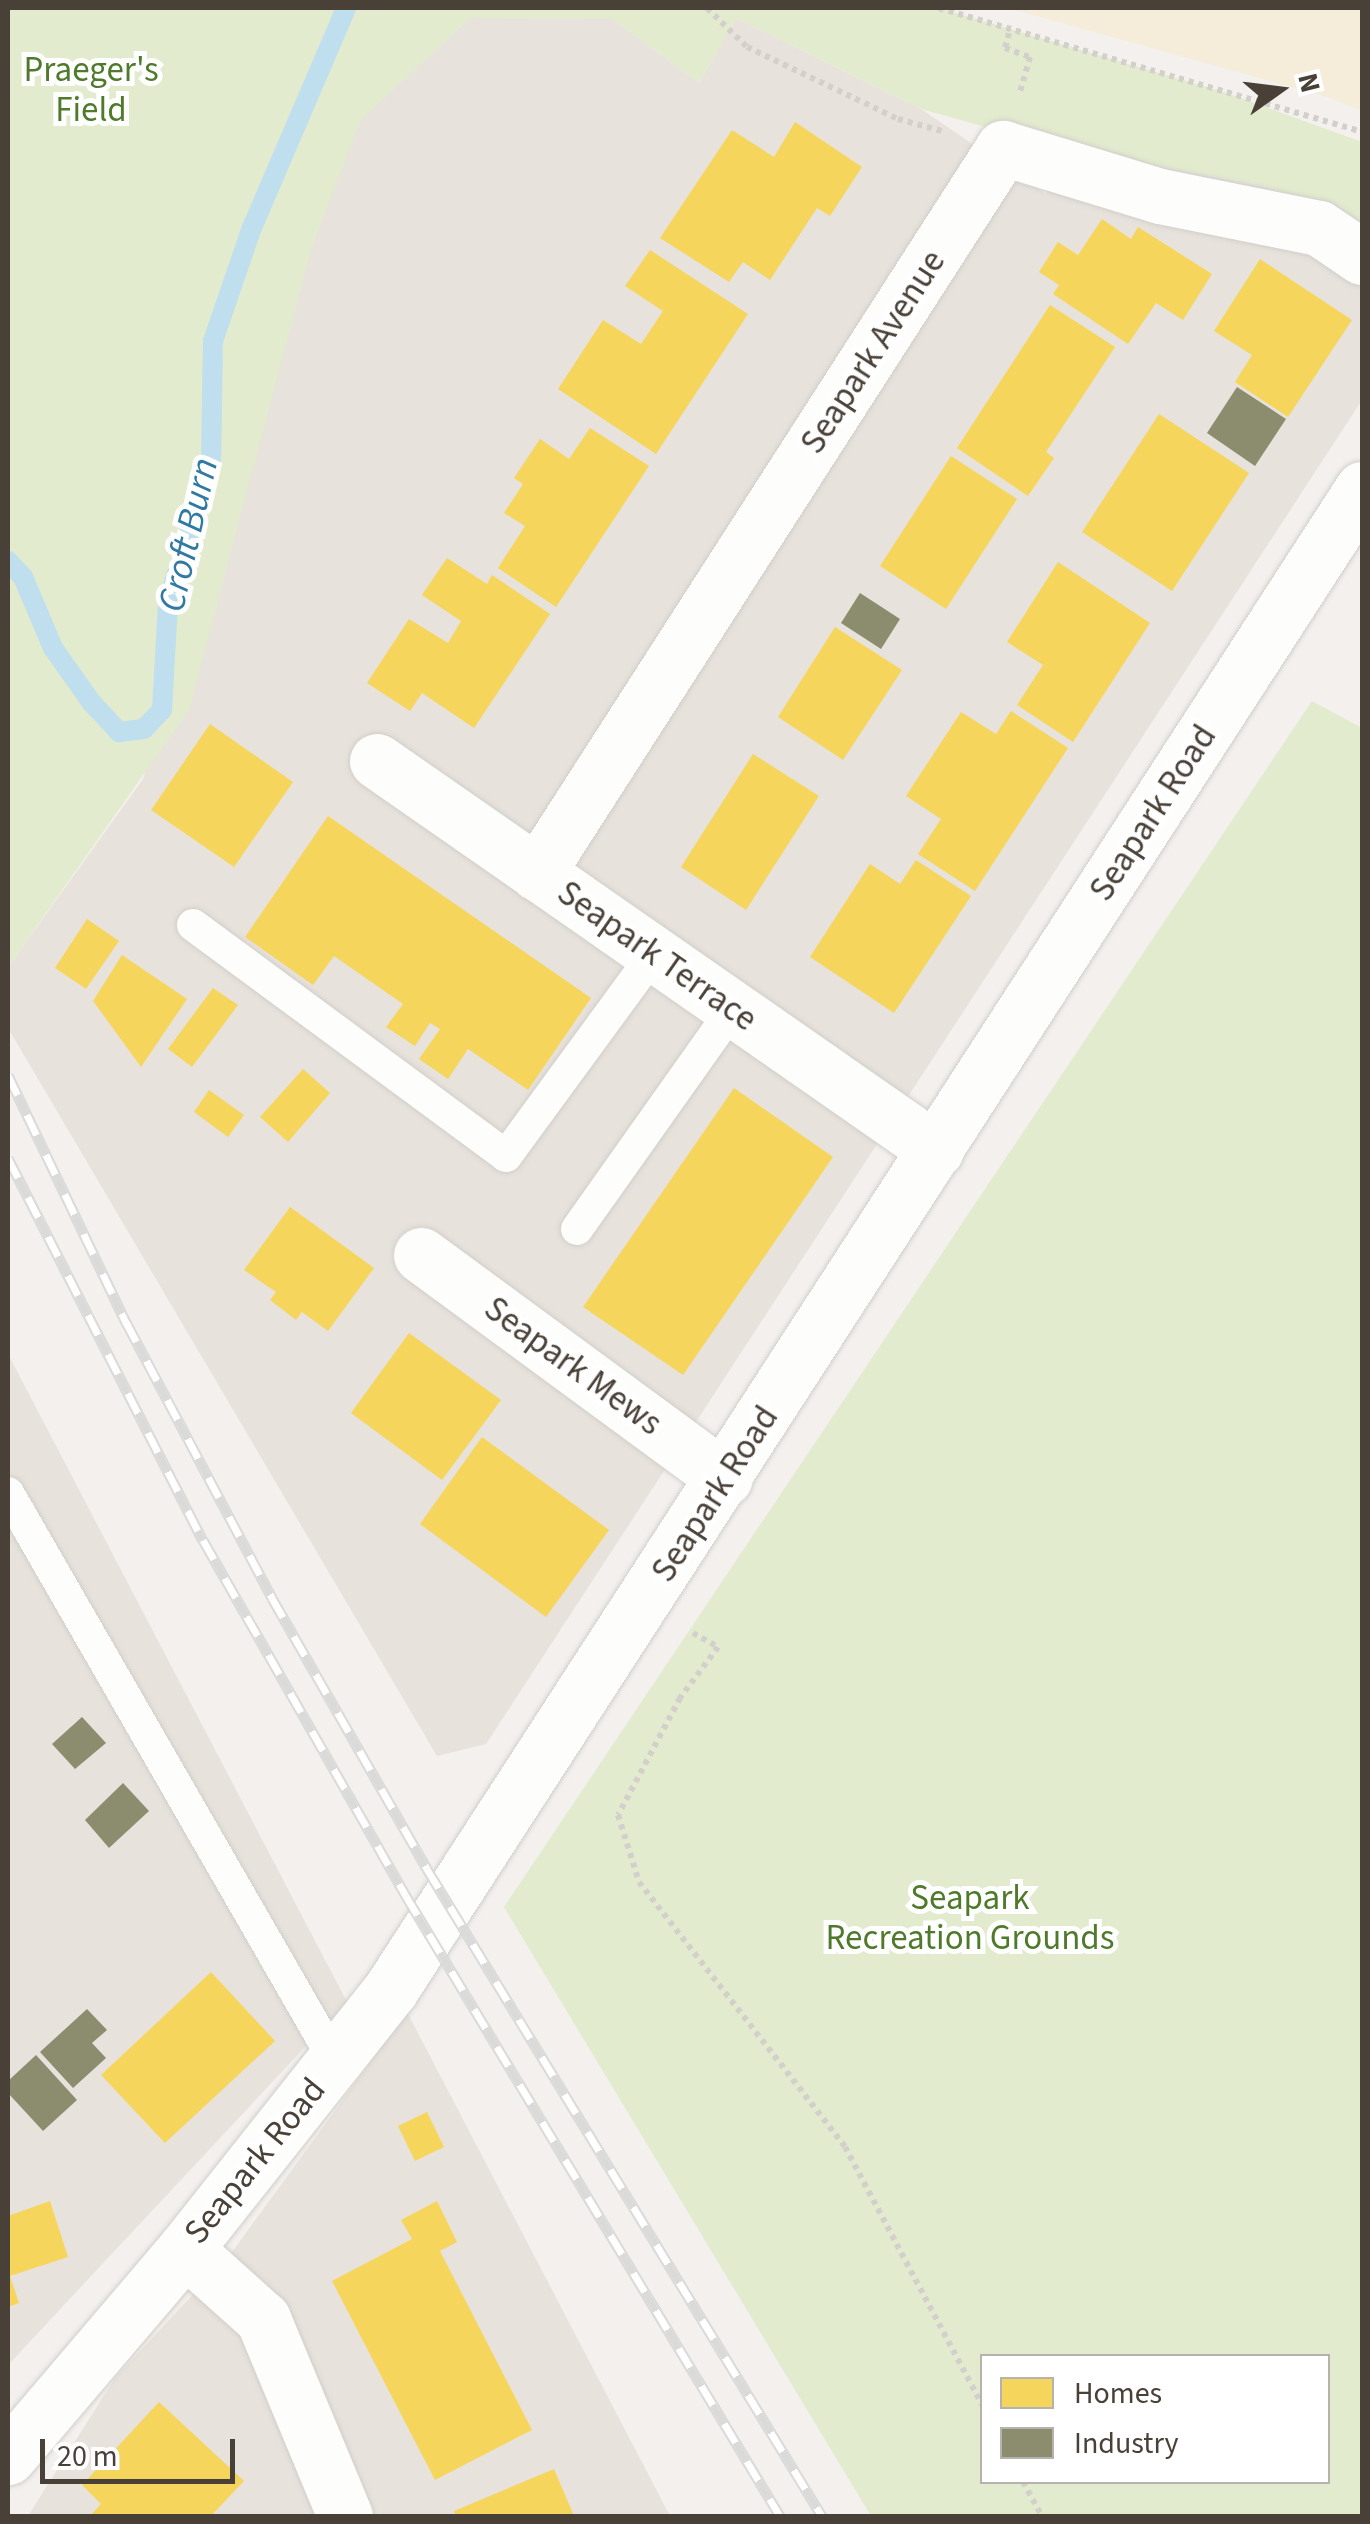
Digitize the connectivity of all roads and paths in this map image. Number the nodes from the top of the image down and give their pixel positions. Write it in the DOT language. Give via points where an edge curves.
graph roads {
  1 [pos="707,8"];
  2 [pos="940,8"];
  3 [pos="1362,132"];
  4 [pos="1004,148"];
  5 [pos="1362,257"];
  6 [pos="1355,516"];
  7 [pos="378,761"];
  8 [pos="538,873"];
  9 [pos="193,925"];
  10 [pos="654,954"];
  11 [pos="733,1009"];
  12 [pos="936,1150"];
  13 [pos="577,1229"];
  14 [pos="421,1255"];
  15 [pos="725,1478"];
  16 [pos="8,1493"];
  17 [pos="646,1601"];
  18 [pos="335,2061"];
  19 [pos="185,2249"];
  20 [pos="980,2401"];
  21 [pos="8,2457"];
  22 [pos="1024,2484"];
  23 [pos="345,2516"];
  24 [pos="1042,2516"];
  1 -- 4 [label="path" via="747,46 898,119"];
  2 -- 3 [label="path"];
  4 -- 5 [label="street" via="1160,196 1319,228"];
  4 -- 8 [label="street, Seapark Avenue"];
  6 -- 12 [label="street, Seapark Road"];
  7 -- 8 [label="street, Seapark Terrace"];
  8 -- 10 [label="street, Seapark Terrace"];
  9 -- 10 [label="lane" via="506,1156"];
  10 -- 11 [label="street, Seapark Terrace"];
  11 -- 12 [label="street, Seapark Terrace"];
  11 -- 13 [label="lane"];
  12 -- 15 [label="street, Seapark Road"];
  14 -- 15 [label="street, Seapark Mews"];
  15 -- 17 [label="street, Seapark Road"];
  16 -- 18 [label="lane"];
  17 -- 18 [label="street, Seapark Road" via="493,1840"];
  17 -- 20 [label="path" via="718,1647 680,1698 618,1815 639,1882 845,2147"];
  18 -- 19 [label="street, Seapark Road"];
  19 -- 21 [label="street, Seapark Road"];
  19 -- 23 [label="street" via="263,2319"];
  22 -- 24 [label="path"];
}
